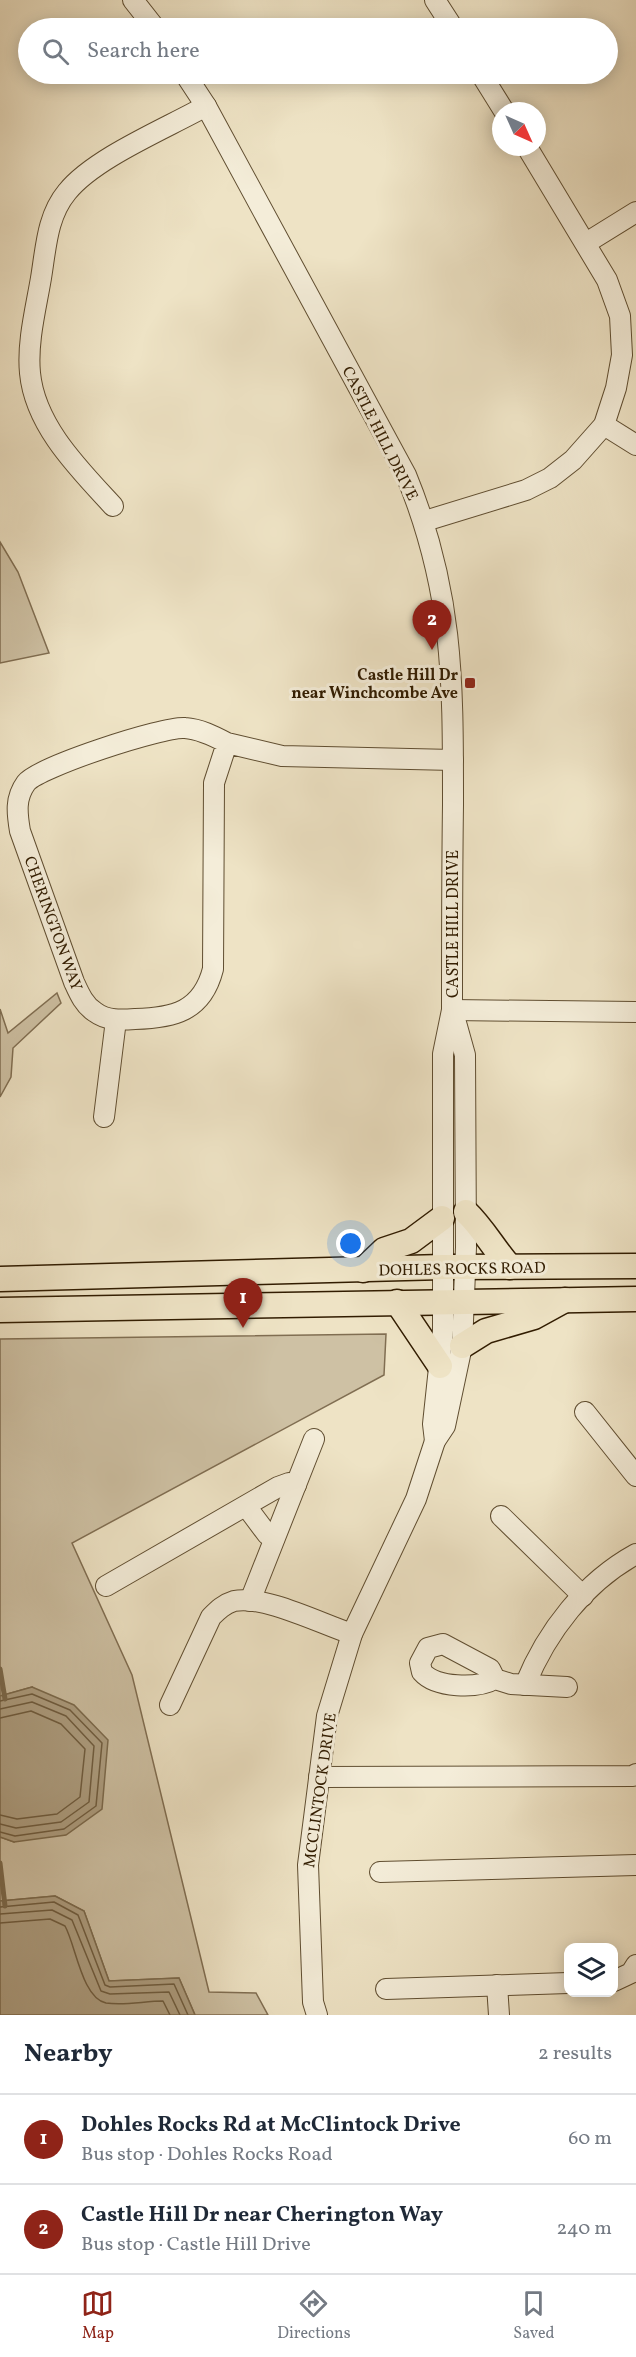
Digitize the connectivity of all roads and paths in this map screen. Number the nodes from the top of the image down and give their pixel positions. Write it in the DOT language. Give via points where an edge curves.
graph roads {
  1 [pos="133,0"];
  2 [pos="437,1"];
  3 [pos="147,18"];
  4 [pos="447,18"];
  5 [pos="192,84"];
  6 [pos="487,84"];
  7 [pos="498,102"];
  8 [pos="206,106"];
  9 [pos="532,156"];
  10 [pos="636,212"];
  11 [pos="586,243"];
  12 [pos="604,425"];
  13 [pos="636,445"];
  14 [pos="113,506"];
  15 [pos="425,521"];
  16 [pos="227,743"];
  17 [pos="453,760"];
  18 [pos="452,1010"];
  19 [pos="636,1012"];
  20 [pos="116,1020"];
  21 [pos="104,1117"];
  22 [pos="466,1212"];
  23 [pos="442,1218"];
  24 [pos="636,1266"];
  25 [pos="454,1267"];
  26 [pos="510,1267"];
  27 [pos="363,1270"];
  28 [pos="0,1279"];
  29 [pos="567,1299"];
  30 [pos="636,1299"];
  31 [pos="454,1301"];
  32 [pos="397,1302"];
  33 [pos="0,1310"];
  34 [pos="462,1346"];
  35 [pos="440,1366"];
  36 [pos="585,1412"];
  37 [pos="314,1439"];
  38 [pos="435,1441"];
  39 [pos="636,1476"];
  40 [pos="296,1485"];
  41 [pos="246,1506"];
  42 [pos="501,1516"];
  43 [pos="274,1539"];
  44 [pos="636,1554"];
  45 [pos="106,1586"];
  46 [pos="583,1596"];
  47 [pos="250,1601"];
  48 [pos="352,1634"];
  49 [pos="495,1678"];
  50 [pos="525,1685"];
  51 [pos="567,1687"];
  52 [pos="170,1705"];
  53 [pos="635,1776"];
  54 [pos="318,1777"];
  55 [pos="636,1865"];
  56 [pos="380,1872"];
  57 [pos="636,1965"];
  58 [pos="618,1979"];
  59 [pos="564,1983"];
  60 [pos="497,1985"];
  61 [pos="387,1989"];
  62 [pos="318,2015"];
  63 [pos="499,2015"];
  1 -- 3 [label="street"];
  2 -- 4 [label="street"];
  5 -- 8 [label="street, CASTLE HILL DRIVE"];
  6 -- 7 [label="street"];
  8 -- 14 [label="street" via="86,174 67,191 53,213 33,324 30,373 49,429 69,458"];
  8 -- 15 [label="street, CASTLE HILL DRIVE" via="406,475"];
  9 -- 11 [label="street"];
  10 -- 11 [label="street"];
  11 -- 12 [label="street" via="607,280 620,316 622,355"];
  12 -- 13 [label="street"];
  12 -- 15 [label="street" via="573,460 542,482"];
  15 -- 17 [label="street, CASTLE HILL DRIVE" via="449,635"];
  16 -- 17 [label="street, CHERINGTON WAY" via="282,756"];
  16 -- 20 [label="street" via="214,783 210,981 198,999 175,1015"];
  16 -- 20 [label="street, CHERINGTON WAY" via="201,731 168,728 53,766 27,781 21,793 16,810 20,831 74,982 93,1011"];
  17 -- 18 [label="street, CASTLE HILL DRIVE"];
  18 -- 19 [label="street"];
  18 -- 22 [label="street, CASTLE HILL DRIVE" via="465,1055"];
  18 -- 23 [label="street, CASTLE HILL DRIVE" via="443,1054"];
  20 -- 21 [label="street"];
  22 -- 25 [label="street, CASTLE HILL DRIVE"];
  22 -- 26 [label="main road"];
  23 -- 25 [label="street, CASTLE HILL DRIVE"];
  23 -- 27 [label="main road" via="422,1236 384,1250"];
  24 -- 26 [label="main road, DOHLES ROCKS ROAD"];
  25 -- 26 [label="main road, DOHLES ROCKS ROAD"];
  25 -- 27 [label="main road, DOHLES ROCKS ROAD"];
  25 -- 31 [label="street, MCCLINTOCK DRIVE"];
  27 -- 28 [label="main road, DOHLES ROCKS ROAD"];
  29 -- 30 [label="main road, DOHLES ROCKS ROAD"];
  29 -- 31 [label="main road, DOHLES ROCKS ROAD"];
  29 -- 34 [label="main road" via="534,1317 486,1331"];
  31 -- 32 [label="main road, DOHLES ROCKS ROAD"];
  31 -- 34 [label="street, MCCLINTOCK DRIVE"];
  31 -- 35 [label="street, MCCLINTOCK DRIVE"];
  32 -- 33 [label="main road, DOHLES ROCKS ROAD"];
  32 -- 35 [label="main road"];
  34 -- 38 [label="street, MCCLINTOCK DRIVE" via="445,1425"];
  35 -- 38 [label="street, MCCLINTOCK DRIVE" via="433,1424"];
  36 -- 39 [label="street"];
  37 -- 40 [label="street"];
  38 -- 48 [label="street, MCCLINTOCK DRIVE" via="416,1499"];
  40 -- 41 [label="street" via="278,1487"];
  40 -- 43 [label="street"];
  41 -- 43 [label="street"];
  41 -- 45 [label="street"];
  42 -- 46 [label="street"];
  43 -- 47 [label="street"];
  44 -- 46 [label="street" via="603,1576"];
  46 -- 50 [label="street" via="549,1638"];
  47 -- 48 [label="street"];
  47 -- 52 [label="street" via="221,1606 211,1617"];
  48 -- 54 [label="street, MCCLINTOCK DRIVE" via="327,1716"];
  49 -- 50 [label="street"];
  50 -- 51 [label="street"];
  53 -- 54 [label="street"];
  54 -- 62 [label="street, MCCLINTOCK DRIVE" via="308,1865 314,2002"];
  55 -- 56 [label="street"];
  57 -- 58 [label="street" via="631,1973"];
  59 -- 60 [label="street"];
  60 -- 61 [label="street"];
  60 -- 63 [label="street"];
}
